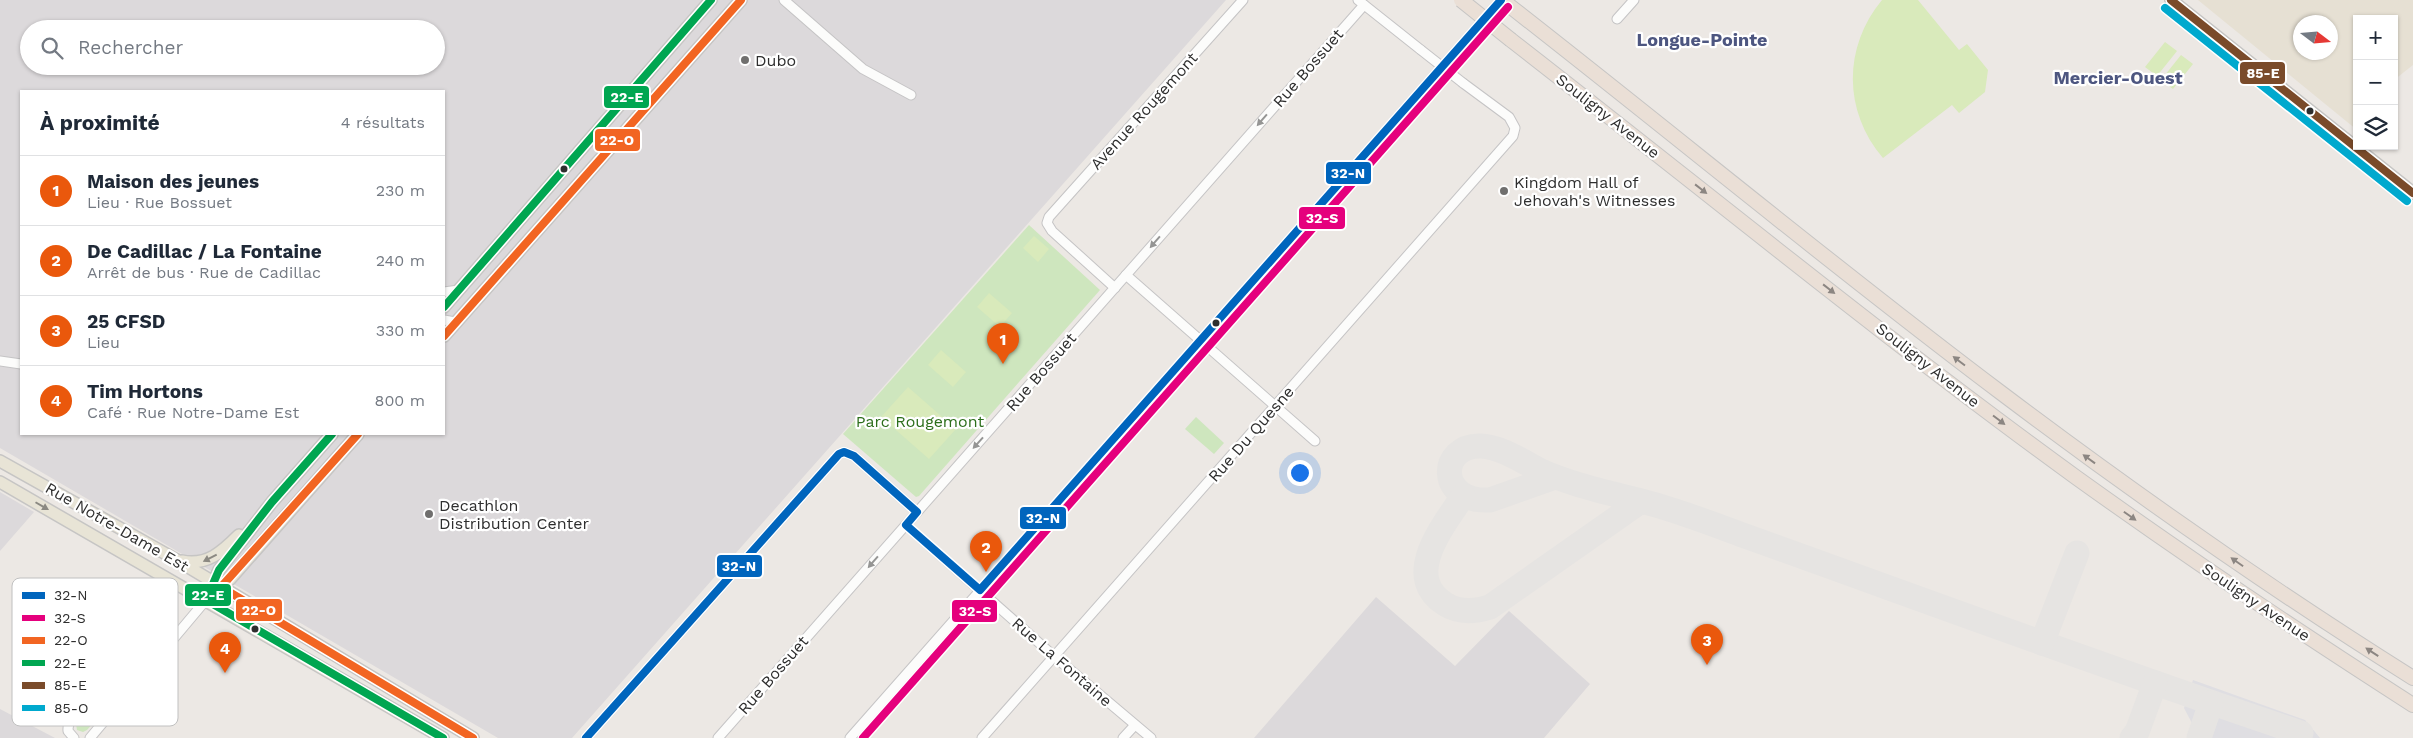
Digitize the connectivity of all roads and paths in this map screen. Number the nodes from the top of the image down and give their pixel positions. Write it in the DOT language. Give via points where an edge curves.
graph roads {
  1 [pos="711,0"];
  2 [pos="741,0"];
  3 [pos="784,0"];
  4 [pos="1243,0"];
  5 [pos="1461,0"];
  6 [pos="1501,0"];
  7 [pos="1634,0"];
  8 [pos="2171,0"];
  9 [pos="1361,2"];
  10 [pos="1617,19"];
  11 [pos="911,95"];
  12 [pos="2413,193"];
  13 [pos="1126,275"];
  14 [pos="1115,288"];
  15 [pos="459,290"];
  16 [pos="445,292"];
  17 [pos="445,306"];
  18 [pos="450,321"];
  19 [pos="445,334"];
  20 [pos="1200,341"];
  21 [pos="0,361"];
  22 [pos="20,364"];
  23 [pos="1275,406"];
  24 [pos="331,435"];
  25 [pos="357,435"];
  26 [pos="1316,441"];
  27 [pos="0,461"];
  28 [pos="0,482"];
  29 [pos="272,502"];
  30 [pos="917,512"];
  31 [pos="906,525"];
  32 [pos="175,559"];
  33 [pos="168,578"];
  34 [pos="178,584"];
  35 [pos="217,585"];
  36 [pos="980,590"];
  37 [pos="206,600"];
  38 [pos="178,633"];
  39 [pos="1055,657"];
  40 [pos="2413,678"];
  41 [pos="414,703"];
  42 [pos="2413,705"];
  43 [pos="406,716"];
  44 [pos="1135,725"];
  45 [pos="67,726"];
  46 [pos="100,726"];
  47 [pos="74,738"];
  48 [pos="90,738"];
  49 [pos="443,738"];
  50 [pos="473,738"];
  51 [pos="586,738"];
  52 [pos="718,738"];
  53 [pos="850,738"];
  54 [pos="982,738"];
  55 [pos="1123,738"];
  56 [pos="1151,738"];
  1 -- 15 [label="main road"];
  2 -- 18 [label="main road"];
  3 -- 11 [label="street" via="863,69"];
  4 -- 14 [label="street, Avenue Rougemont" via="1052,212 1047,223 1052,232"];
  5 -- 42 [label="highway, Souligny Avenue, one-way, bridge" via="2049,457 2216,576"];
  6 -- 20 [label="street"];
  40 -- 6 [label="highway, Souligny Avenue, one-way" via="2256,576 2049,429"];
  7 -- 10 [label="street"];
  8 -- 12 [label="main road"];
  9 -- 13 [label="street, Rue Bossuet, one-way"];
  9 -- 23 [label="street, Rue Du Quesne, bridge" via="1509,117 1515,128 1510,139"];
  13 -- 14 [label="street, Rue Bossuet"];
  13 -- 20 [label="street"];
  14 -- 30 [label="street, Rue Bossuet, one-way"];
  15 -- 16 [label="street"];
  15 -- 17 [label="main road"];
  18 -- 19 [label="main road"];
  20 -- 23 [label="street"];
  20 -- 36 [label="street"];
  21 -- 22 [label="street"];
  23 -- 26 [label="street"];
  23 -- 39 [label="street, Rue Du Quesne"];
  24 -- 29 [label="main road"];
  25 -- 35 [label="main road"];
  27 -- 32 [label="main road, Rue Notre-Dame Est"];
  28 -- 33 [label="main road, Rue Notre-Dame Est, one-way"];
  29 -- 32 [label="main road, one-way" via="215,556 197,562"];
  29 -- 35 [label="main road" via="219,570"];
  30 -- 31 [label="street, Rue Bossuet"];
  30 -- 51 [label="street" via="854,456 844,452 837,456"];
  31 -- 36 [label="street, Rue La Fontaine"];
  31 -- 52 [label="street, Rue Bossuet, one-way"];
  32 -- 35 [label="main road, Rue Notre-Dame Est"];
  34 -- 37 [label="main road, Rue Notre-Dame Est, one-way"];
  35 -- 37 [label="main road"];
  35 -- 41 [label="main road, Rue Notre-Dame Est"];
  36 -- 39 [label="street, Rue La Fontaine"];
  36 -- 53 [label="street"];
  37 -- 38 [label="street"];
  37 -- 43 [label="main road, Rue Notre-Dame Est"];
  39 -- 44 [label="street, Rue La Fontaine"];
  39 -- 54 [label="street, Rue Du Quesne"];
  41 -- 43 [label="main road"];
  41 -- 50 [label="main road, Rue Notre-Dame Est"];
  43 -- 49 [label="main road, Rue Notre-Dame Est"];
  44 -- 55 [label="street"];
  44 -- 56 [label="street, Rue La Fontaine"];
  45 -- 47 [label="street"];
  46 -- 48 [label="street"];
}
